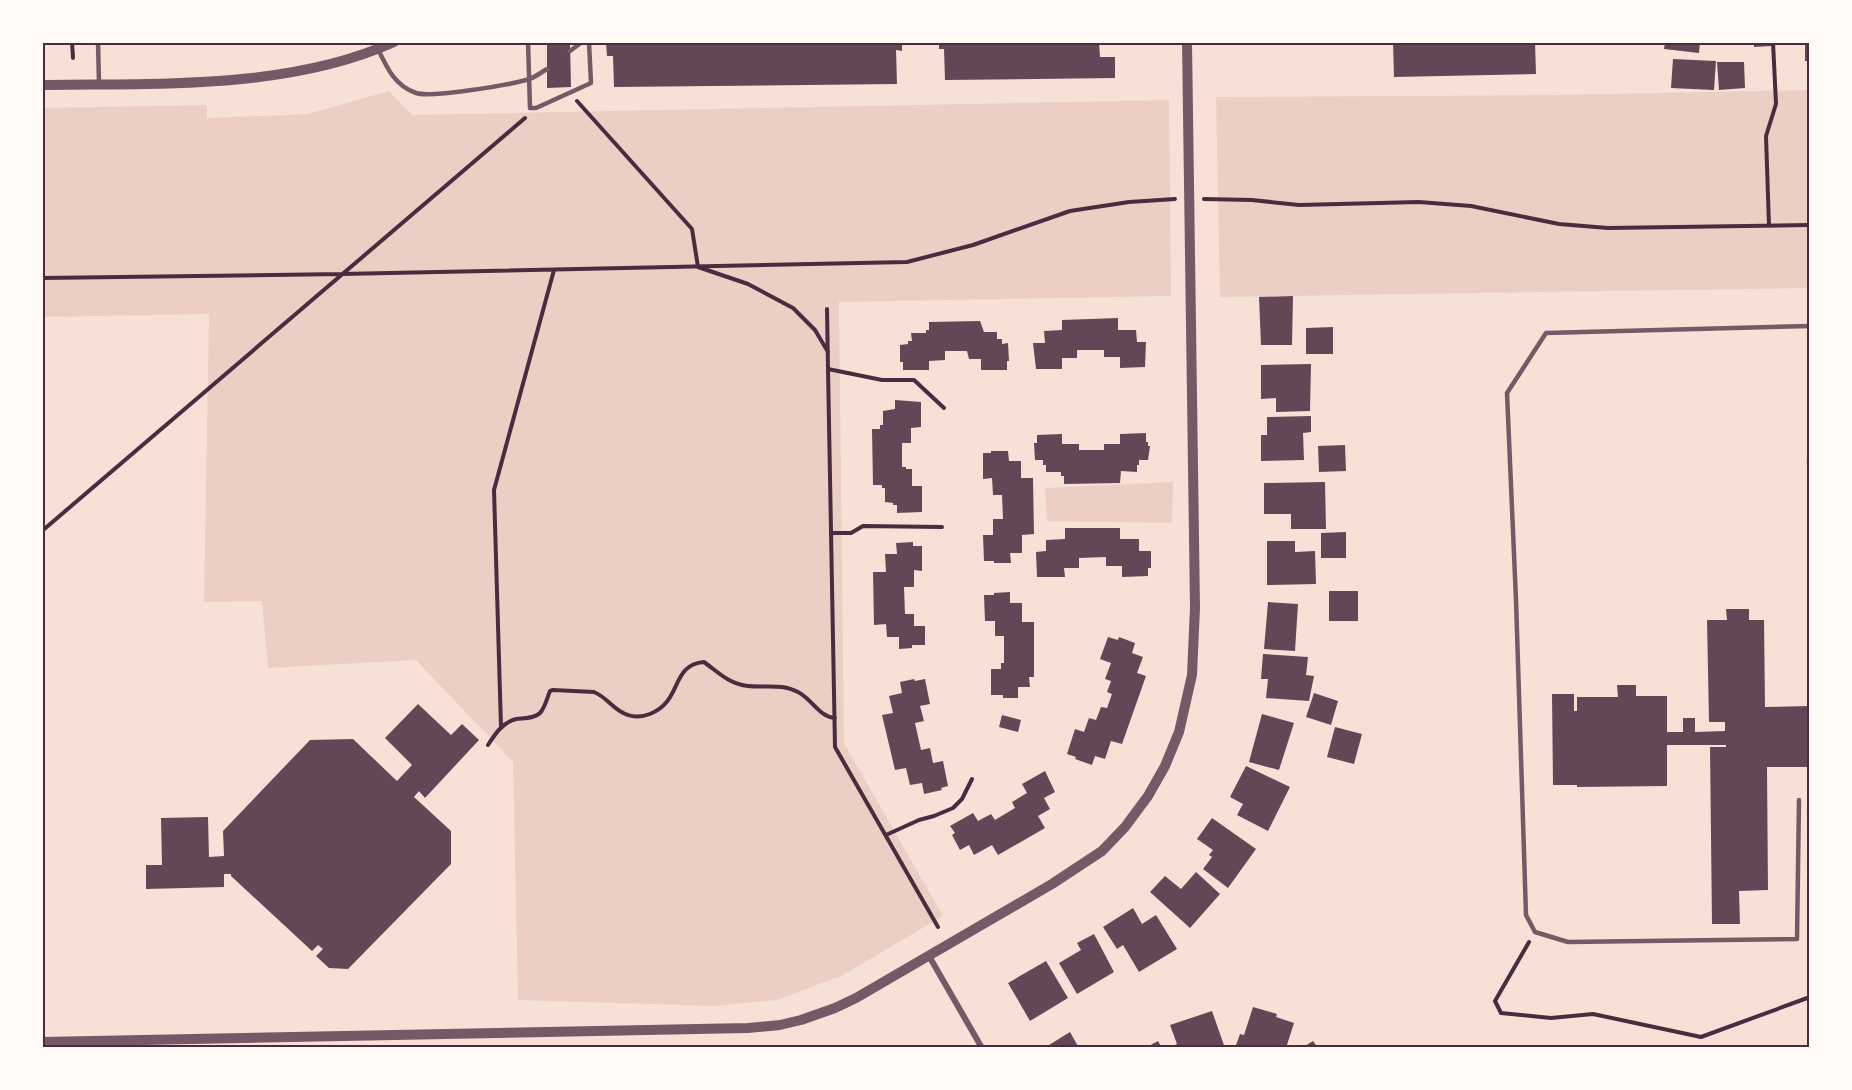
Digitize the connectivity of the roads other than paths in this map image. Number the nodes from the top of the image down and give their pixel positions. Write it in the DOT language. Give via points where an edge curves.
graph roads {
  1 [pos="98,42"];
  2 [pos="394,42"];
  3 [pos="528,42"];
  4 [pos="582,42"];
  5 [pos="589,42"];
  6 [pos="1187,42"];
  7 [pos="378,49"];
  8 [pos="570,51"];
  9 [pos="546,69"];
  10 [pos="529,80"];
  11 [pos="99,84"];
  12 [pos="42,85"];
  13 [pos="1810,326"];
  14 [pos="1810,435"];
  15 [pos="1809,463"];
  16 [pos="1799,800"];
  17 [pos="928,956"];
  18 [pos="42,1042"];
  19 [pos="982,1048"];
  1 -- 11 [label="lane"];
  2 -- 7 [label="street"];
  3 -- 10 [label="lane"];
  4 -- 8 [label="lane"];
  5 -- 10 [label="lane" via="591,83 530,108"];
  6 -- 17 [label="street" via="1195,608 1192,675 1179,732 1148,796 1102,851"];
  7 -- 10 [label="lane" via="393,78 417,94"];
  7 -- 11 [label="street" via="331,63 249,78"];
  9 -- 10 [label="lane"];
  11 -- 12 [label="street"];
  13 -- 16 [label="lane" via="1546,333 1507,393 1526,915 1535,932 1568,942 1797,939"];
  14 -- 15 [label="lane"];
  17 -- 18 [label="street" via="835,1008 765,1027"];
  17 -- 19 [label="street"];
}
